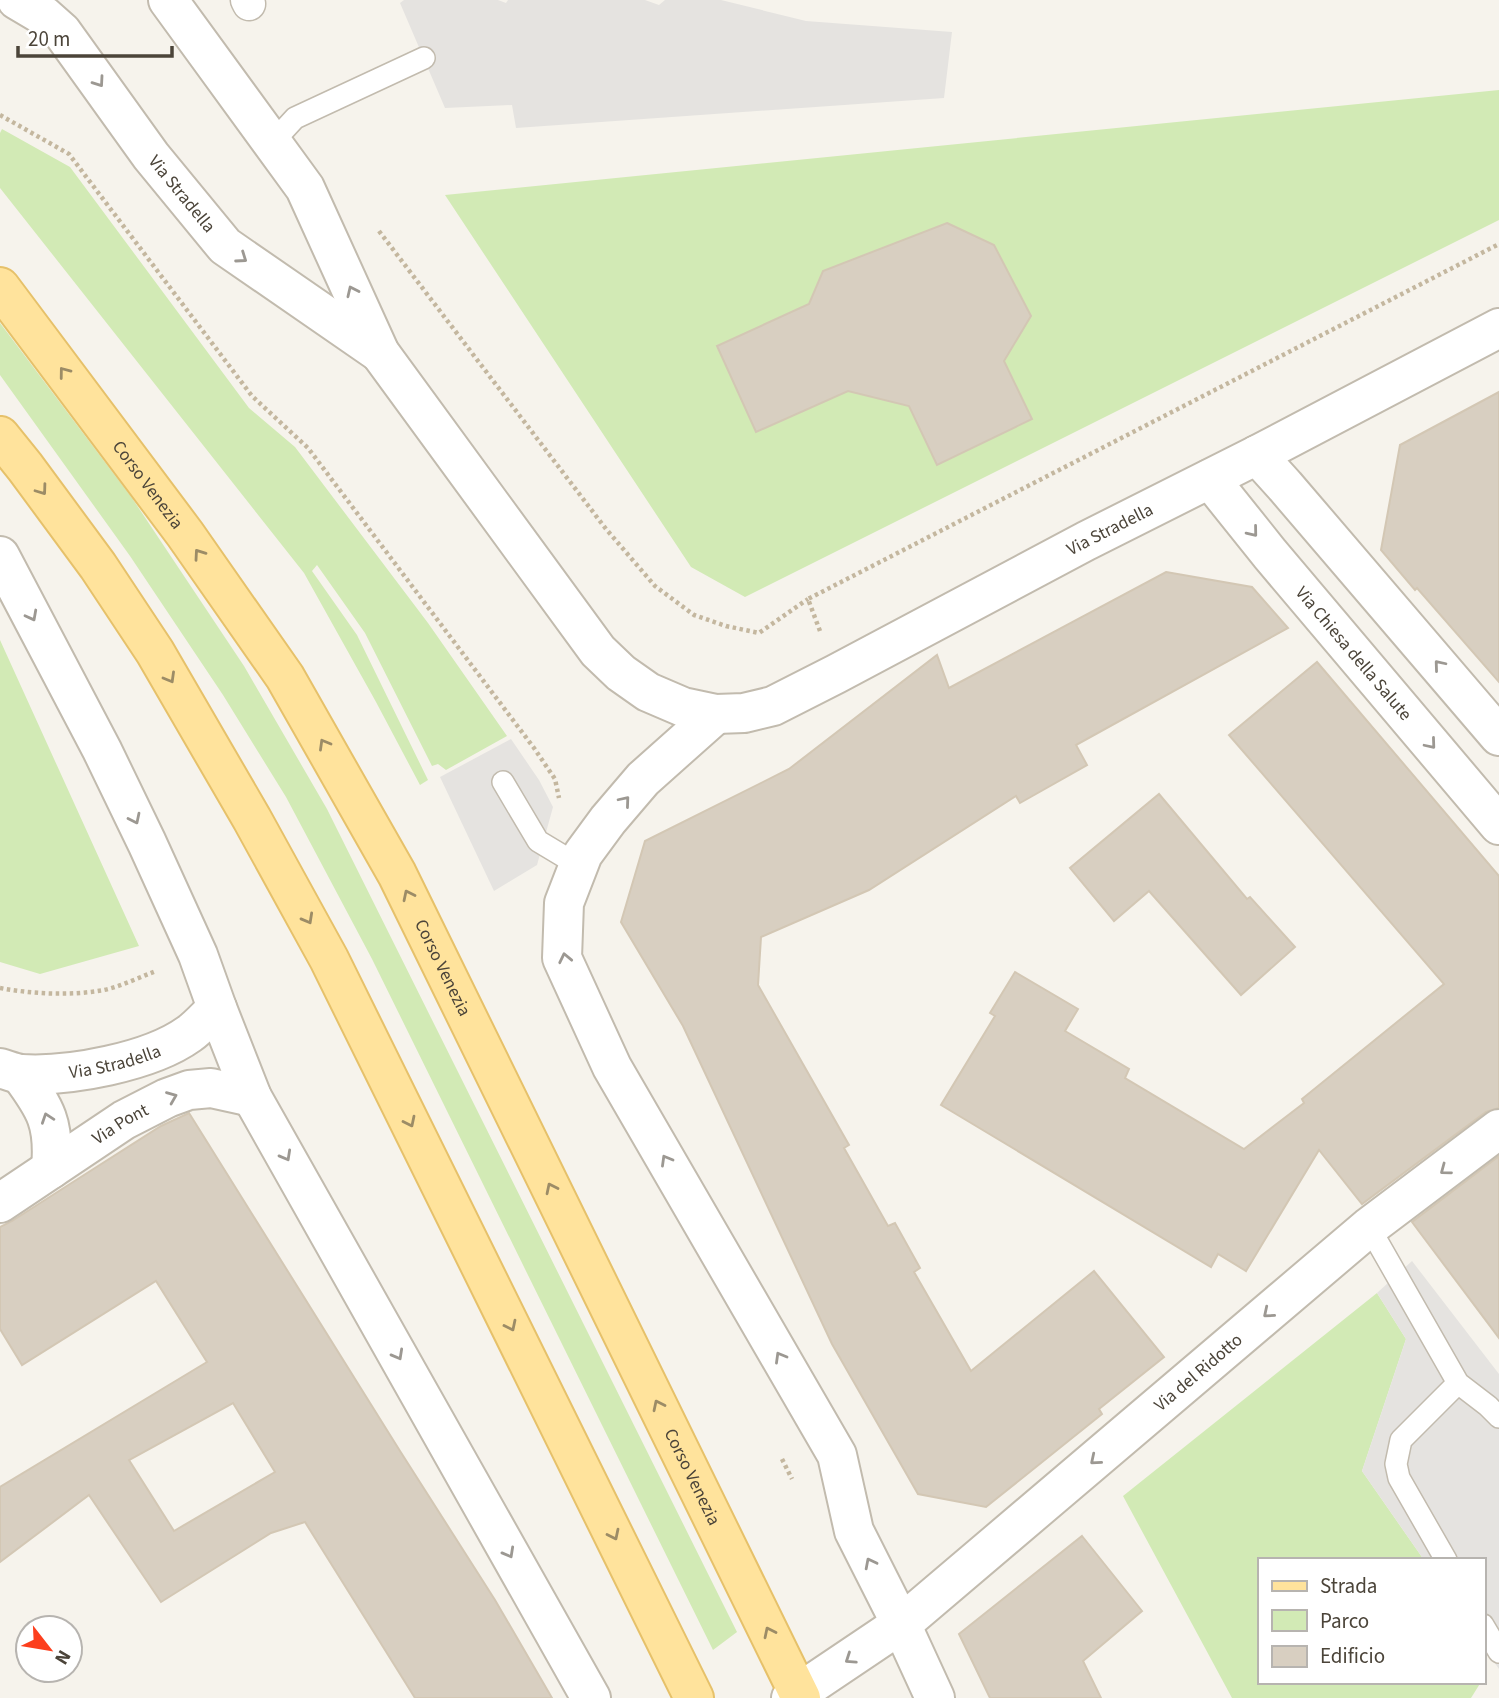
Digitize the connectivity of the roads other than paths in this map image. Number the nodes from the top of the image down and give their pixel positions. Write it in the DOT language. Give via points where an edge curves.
graph roads {
  1 [pos="18,0"];
  2 [pos="167,0"];
  3 [pos="424,58"];
  4 [pos="271,144"];
  5 [pos="0,287"];
  6 [pos="1499,328"];
  7 [pos="380,353"];
  8 [pos="0,436"];
  9 [pos="1257,455"];
  10 [pos="1210,479"];
  11 [pos="0,556"];
  12 [pos="716,714"];
  13 [pos="1499,736"];
  14 [pos="503,782"];
  15 [pos="1499,825"];
  16 [pos="571,856"];
  17 [pos="217,1007"];
  18 [pos="10,1071"];
  19 [pos="252,1097"];
  20 [pos="1499,1129"];
  21 [pos="51,1169"];
  22 [pos="0,1203"];
  23 [pos="1369,1227"];
  24 [pos="1458,1383"];
  25 [pos="1499,1417"];
  26 [pos="1445,1558"];
  27 [pos="901,1625"];
  28 [pos="1485,1628"];
  29 [pos="1499,1652"];
  30 [pos="797,1696"];
  31 [pos="591,1698"];
  32 [pos="694,1698"];
  33 [pos="935,1698"];
  1 -- 7 [label="street, Via Stradella, one-way" via="62,32 151,156 225,246"];
  2 -- 4 [label="street, Via Stradella"];
  3 -- 4 [label="lane" via="295,118"];
  7 -- 4 [label="street, Via Stradella, one-way" via="305,188"];
  30 -- 5 [label="main road, Corso Venezia, one-way" via="391,862 285,677 177,523"];
  6 -- 9 [label="street, Via Stradella"];
  7 -- 12 [label="street, Via Stradella" via="598,651 648,692"];
  8 -- 32 [label="main road, one-way" via="98,566 155,652 317,937"];
  9 -- 10 [label="street, Via Stradella"];
  13 -- 9 [label="street, one-way"];
  10 -- 12 [label="street, Via Stradella" via="773,706"];
  10 -- 15 [label="street, Via Chiesa della Salute, one-way"];
  11 -- 17 [label="street, one-way" via="147,843"];
  16 -- 12 [label="street, one-way" via="643,779"];
  14 -- 16 [label="lane" via="538,841"];
  27 -- 16 [label="street, one-way" via="854,1531 837,1455 612,1067 562,958"];
  17 -- 18 [label="street, Via Stradella" via="188,1035 152,1054 71,1072"];
  17 -- 19 [label="street"];
  21 -- 18 [label="street, one-way" via="51,1127 44,1107"];
  21 -- 19 [label="street, Via Pont, one-way" via="124,1120 189,1090 211,1088"];
  19 -- 31 [label="street, one-way"];
  20 -- 23 [label="street, Via del Ridotto, one-way"];
  21 -- 22 [label="street, Via Pont"];
  23 -- 24 [label="lane"];
  23 -- 27 [label="street, Via del Ridotto, one-way"];
  24 -- 25 [label="lane"];
  24 -- 26 [label="lane" via="1401,1440 1396,1464 1399,1478"];
  27 -- 30 [label="street, Via del Ridotto, one-way"];
  27 -- 33 [label="street"];
  28 -- 29 [label="lane"];
}
